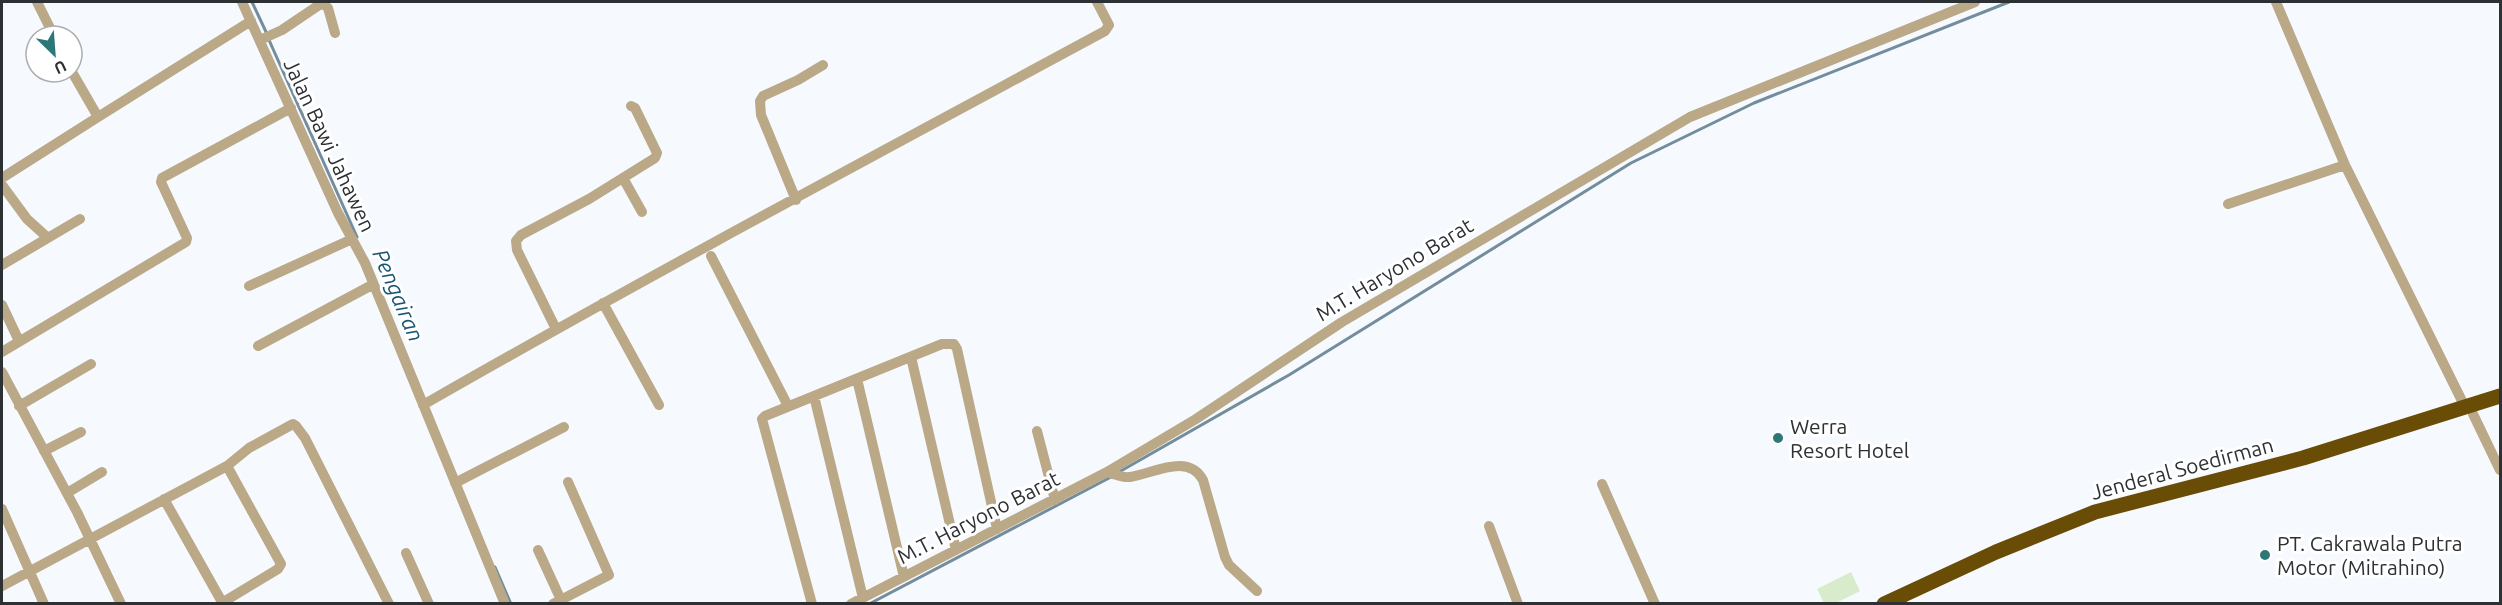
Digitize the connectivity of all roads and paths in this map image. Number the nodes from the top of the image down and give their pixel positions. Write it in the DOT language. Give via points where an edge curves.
graph roads {
  1 [pos="37,2"];
  2 [pos="242,2"];
  3 [pos="1097,2"];
  4 [pos="1975,2"];
  5 [pos="2276,2"];
  6 [pos="251,21"];
  7 [pos="48,24"];
  8 [pos="335,33"];
  9 [pos="260,40"];
  10 [pos="823,65"];
  11 [pos="79,84"];
  12 [pos="631,106"];
  13 [pos="291,108"];
  14 [pos="98,117"];
  15 [pos="2345,165"];
  16 [pos="2,178"];
  17 [pos="622,178"];
  18 [pos="2,186"];
  19 [pos="796,200"];
  20 [pos="2228,204"];
  21 [pos="642,212"];
  22 [pos="80,219"];
  23 [pos="48,238"];
  24 [pos="350,240"];
  25 [pos="711,256"];
  26 [pos="2,265"];
  27 [pos="372,285"];
  28 [pos="249,286"];
  29 [pos="603,303"];
  30 [pos="2,305"];
  31 [pos="556,329"];
  32 [pos="20,341"];
  33 [pos="258,346"];
  34 [pos="2,352"];
  35 [pos="912,357"];
  36 [pos="91,364"];
  37 [pos="2,372"];
  38 [pos="857,379"];
  39 [pos="814,396"];
  40 [pos="2500,396"];
  41 [pos="423,405"];
  42 [pos="659,405"];
  43 [pos="2500,405"];
  44 [pos="19,406"];
  45 [pos="788,406"];
  46 [pos="2469,411"];
  47 [pos="564,427"];
  48 [pos="1037,431"];
  49 [pos="81,432"];
  50 [pos="44,451"];
  51 [pos="227,466"];
  52 [pos="2500,470"];
  53 [pos="102,472"];
  54 [pos="1107,472"];
  55 [pos="568,482"];
  56 [pos="455,483"];
  57 [pos="1602,484"];
  58 [pos="67,493"];
  59 [pos="164,499"];
  60 [pos="1055,500"];
  61 [pos="2,509"];
  62 [pos="1489,526"];
  63 [pos="997,529"];
  64 [pos="90,539"];
  65 [pos="538,550"];
  66 [pos="956,550"];
  67 [pos="406,553"];
  68 [pos="29,572"];
  69 [pos="904,577"];
  70 [pos="2,586"];
  71 [pos="1257,591"];
  72 [pos="863,598"];
  73 [pos="557,602"];
  74 [pos="44,603"];
  75 [pos="121,603"];
  76 [pos="221,603"];
  77 [pos="389,603"];
  78 [pos="429,603"];
  79 [pos="505,603"];
  80 [pos="812,603"];
  81 [pos="851,603"];
  82 [pos="1518,603"];
  83 [pos="1655,603"];
  84 [pos="1884,603"];
  85 [pos="1908,603"];
  1 -- 7 [label="street"];
  2 -- 6 [label="street, Jalan Bawi Jahawen"];
  3 -- 19 [label="street" via="1109,25 1105,31"];
  4 -- 54 [label="street, M.T. Haryono Barat" via="1689,117 1342,322 1196,419"];
  5 -- 15 [label="street"];
  6 -- 9 [label="street, Jalan Bawi Jahawen"];
  6 -- 14 [label="street"];
  8 -- 9 [label="street" via="328,8 322,3"];
  9 -- 13 [label="street, Jalan Bawi Jahawen"];
  10 -- 19 [label="street" via="760,101 761,115"];
  11 -- 14 [label="street"];
  12 -- 17 [label="street" via="657,153"];
  13 -- 24 [label="street, Jalan Bawi Jahawen"];
  13 -- 32 [label="street" via="162,178 186,242"];
  14 -- 16 [label="street"];
  15 -- 20 [label="street"];
  15 -- 46 [label="street"];
  17 -- 21 [label="street"];
  17 -- 31 [label="street" via="516,241"];
  18 -- 23 [label="street" via="27,219"];
  19 -- 29 [label="street"];
  22 -- 23 [label="street"];
  23 -- 26 [label="street"];
  24 -- 27 [label="street, Jalan Bawi Jahawen" via="365,262"];
  24 -- 28 [label="street"];
  25 -- 45 [label="street"];
  27 -- 33 [label="street"];
  27 -- 41 [label="street, Jalan Bawi Jahawen"];
  29 -- 31 [label="street"];
  29 -- 42 [label="street"];
  30 -- 32 [label="street"];
  31 -- 41 [label="street"];
  32 -- 34 [label="street"];
  35 -- 38 [label="street"];
  35 -- 63 [label="street" via="948,342 957,350"];
  35 -- 66 [label="street"];
  36 -- 44 [label="street"];
  37 -- 44 [label="street"];
  38 -- 39 [label="street"];
  38 -- 69 [label="street"];
  39 -- 45 [label="street"];
  39 -- 72 [label="street"];
  40 -- 46 [label="highway, Jenderal Soedirman"];
  41 -- 56 [label="street, Jalan Bawi Jahawen"];
  43 -- 46 [label="highway, Jenderal Soedirman"];
  44 -- 50 [label="street"];
  45 -- 80 [label="street" via="765,416 762,424"];
  46 -- 52 [label="street"];
  46 -- 84 [label="highway, Jenderal Soedirman" via="2095,512"];
  46 -- 85 [label="highway, Jenderal Soedirman" via="2353,453 2076,529"];
  47 -- 56 [label="street"];
  48 -- 60 [label="street"];
  49 -- 50 [label="street"];
  50 -- 58 [label="street"];
  51 -- 59 [label="street"];
  51 -- 76 [label="street" via="281,564"];
  51 -- 77 [label="street" via="280,429 296,426"];
  53 -- 58 [label="street"];
  54 -- 60 [label="street, M.T. Haryono Barat"];
  54 -- 71 [label="street" via="1127,478 1153,469 1188,466 1195,470 1203,480 1229,565"];
  55 -- 73 [label="street" via="609,574"];
  56 -- 79 [label="street, Jalan Bawi Jahawen"];
  57 -- 83 [label="street"];
  58 -- 64 [label="street"];
  59 -- 64 [label="street"];
  59 -- 76 [label="street"];
  60 -- 63 [label="street, M.T. Haryono Barat"];
  61 -- 68 [label="street"];
  62 -- 82 [label="street"];
  63 -- 66 [label="street, M.T. Haryono Barat"];
  64 -- 68 [label="street"];
  64 -- 75 [label="street"];
  65 -- 73 [label="street"];
  66 -- 69 [label="street, M.T. Haryono Barat"];
  67 -- 78 [label="street"];
  68 -- 70 [label="street"];
  68 -- 74 [label="street"];
  69 -- 72 [label="street, M.T. Haryono Barat"];
  72 -- 81 [label="street, M.T. Haryono Barat"];
}
